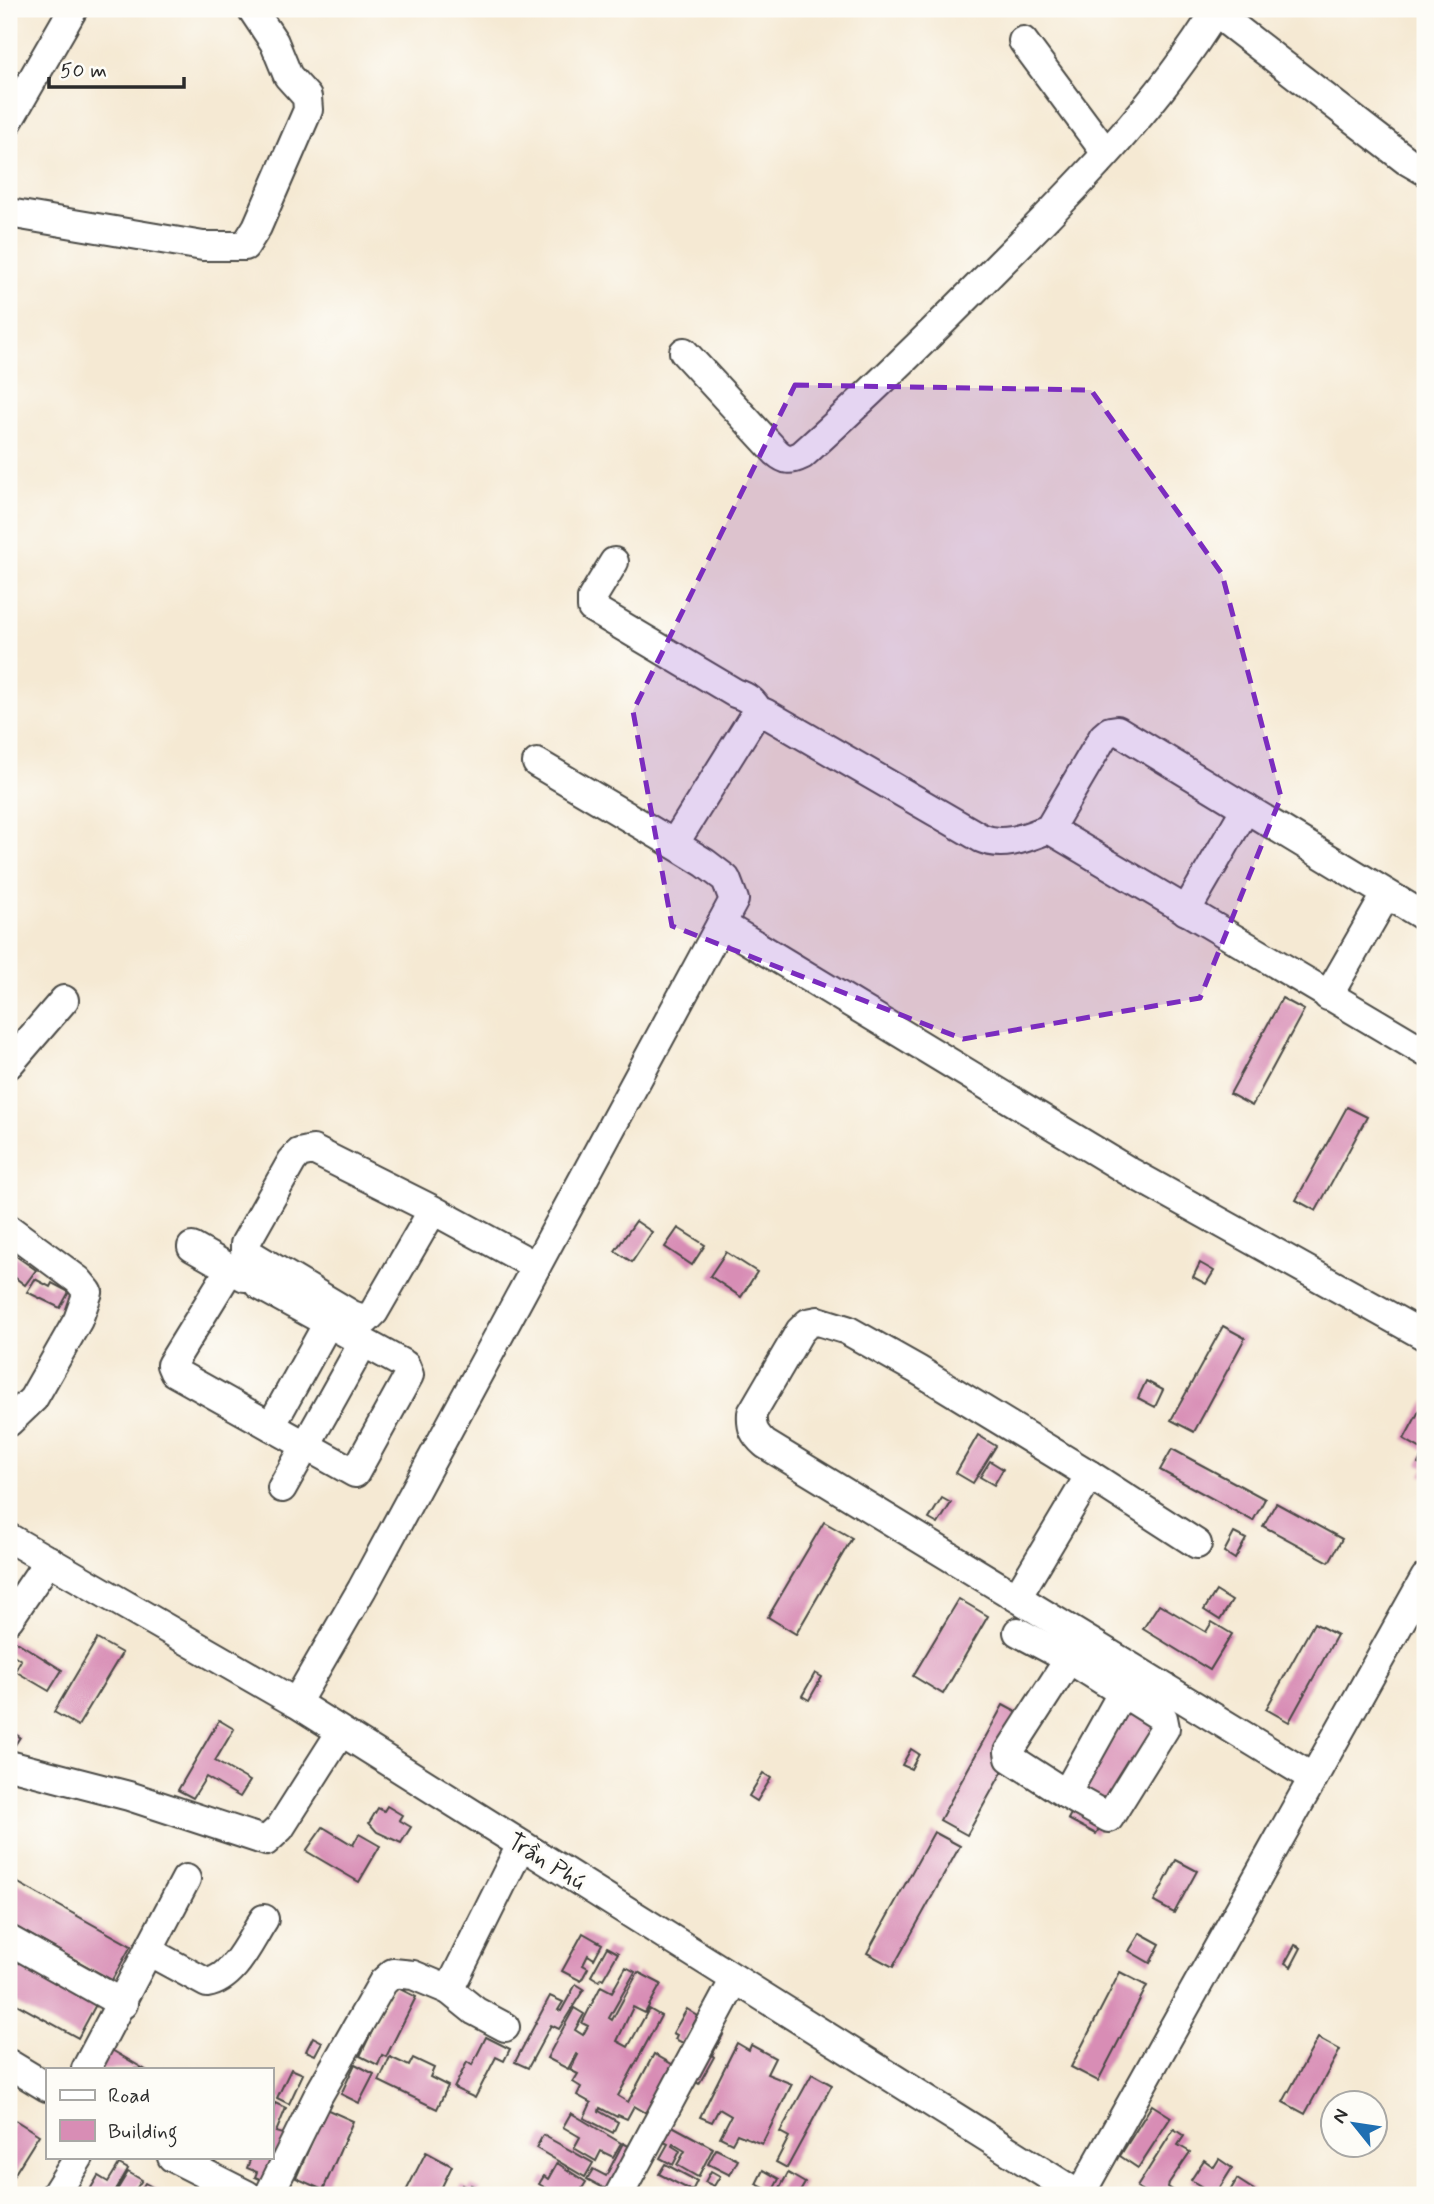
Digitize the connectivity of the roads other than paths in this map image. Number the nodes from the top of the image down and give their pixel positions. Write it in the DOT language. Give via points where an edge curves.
graph roads {
  1 [pos="73,9"];
  2 [pos="252,9"];
  3 [pos="1216,10"];
  4 [pos="1023,41"];
  5 [pos="9,120"];
  6 [pos="1106,153"];
  7 [pos="1425,171"];
  8 [pos="9,213"];
  9 [pos="684,352"];
  10 [pos="614,562"];
  11 [pos="759,713"];
  12 [pos="537,763"];
  13 [pos="1246,808"];
  14 [pos="1049,829"];
  15 [pos="674,844"];
  16 [pos="1386,895"];
  17 [pos="1186,911"];
  18 [pos="1425,918"];
  19 [pos="721,924"];
  20 [pos="1328,996"];
  21 [pos="64,1000"];
  22 [pos="1425,1052"];
  23 [pos="9,1064"];
  24 [pos="433,1210"];
  25 [pos="9,1228"];
  26 [pos="192,1247"];
  27 [pos="536,1266"];
  28 [pos="230,1269"];
  29 [pos="265,1276"];
  30 [pos="336,1320"];
  31 [pos="1425,1336"];
  32 [pos="9,1422"];
  33 [pos="271,1426"];
  34 [pos="306,1446"];
  35 [pos="1090,1475"];
  36 [pos="282,1488"];
  37 [pos="9,1538"];
  38 [pos="1197,1544"];
  39 [pos="49,1560"];
  40 [pos="1425,1578"];
  41 [pos="1017,1598"];
  42 [pos="9,1619"];
  43 [pos="1018,1632"];
  44 [pos="1069,1659"];
  45 [pos="1129,1682"];
  46 [pos="296,1703"];
  47 [pos="341,1732"];
  48 [pos="9,1765"];
  49 [pos="1314,1778"];
  50 [pos="1066,1794"];
  51 [pos="521,1845"];
  52 [pos="186,1879"];
  53 [pos="264,1919"];
  54 [pos="9,1940"];
  55 [pos="148,1951"];
  56 [pos="735,1979"];
  57 [pos="449,1990"];
  58 [pos="122,2004"];
  59 [pos="505,2027"];
  60 [pos="9,2064"];
  61 [pos="87,2068"];
  62 [pos="46,2086"];
  63 [pos="78,2158"];
  64 [pos="174,2158"];
  65 [pos="55,2195"];
  66 [pos="247,2195"];
  67 [pos="269,2195"];
  68 [pos="619,2195"];
  69 [pos="1080,2195"];
  1 -- 5 [label="street"];
  2 -- 8 [label="street" via="288,76 309,102 245,246 203,246"];
  3 -- 6 [label="street" via="1173,73"];
  3 -- 7 [label="street"];
  4 -- 6 [label="street"];
  6 -- 9 [label="street" via="971,293 793,460 776,452"];
  10 -- 11 [label="street" via="592,598 592,608 752,701"];
  11 -- 14 [label="street" via="990,842 1012,841"];
  11 -- 15 [label="street"];
  12 -- 15 [label="street"];
  13 -- 14 [label="street" via="1117,730 1103,737"];
  13 -- 16 [label="street"];
  13 -- 17 [label="street"];
  14 -- 17 [label="street"];
  15 -- 19 [label="street" via="726,879 734,900"];
  16 -- 18 [label="street"];
  16 -- 20 [label="street"];
  17 -- 20 [label="street"];
  19 -- 27 [label="street"];
  19 -- 31 [label="street" via="1130,1171"];
  20 -- 22 [label="street"];
  21 -- 23 [label="street"];
  24 -- 27 [label="street"];
  24 -- 29 [label="street" via="306,1150 292,1161 245,1244 245,1251"];
  24 -- 30 [label="street" via="374,1312 366,1320"];
  25 -- 32 [label="street" via="88,1292 78,1320 33,1399"];
  26 -- 28 [label="street"];
  27 -- 46 [label="street"];
  28 -- 29 [label="street"];
  28 -- 33 [label="street" via="171,1365 174,1372"];
  29 -- 30 [label="street"];
  30 -- 33 [label="street"];
  30 -- 34 [label="street"];
  30 -- 34 [label="street" via="405,1365 409,1374 355,1473"];
  33 -- 34 [label="street"];
  34 -- 36 [label="street"];
  35 -- 38 [label="street"];
  35 -- 41 [label="street"];
  35 -- 41 [label="street" via="918,1370 828,1322 808,1323 774,1373 752,1413 754,1434"];
  37 -- 39 [label="street, Trần Phú"];
  39 -- 42 [label="street"];
  39 -- 46 [label="street, Trần Phú"];
  40 -- 49 [label="street"];
  41 -- 45 [label="street"];
  43 -- 44 [label="street"];
  44 -- 45 [label="street"];
  44 -- 50 [label="street" via="1009,1752 1010,1758"];
  45 -- 49 [label="street"];
  45 -- 50 [label="street"];
  45 -- 50 [label="street" via="1163,1718 1165,1728 1109,1818"];
  46 -- 47 [label="street, Trần Phú"];
  47 -- 48 [label="street" via="280,1828 266,1841 129,1796"];
  47 -- 51 [label="street, Trần Phú"];
  49 -- 69 [label="street"];
  51 -- 56 [label="street, Trần Phú"];
  51 -- 57 [label="street"];
  52 -- 55 [label="street"];
  53 -- 55 [label="street" via="235,1964 218,1981 207,1983"];
  54 -- 58 [label="street"];
  55 -- 58 [label="street"];
  56 -- 68 [label="street"];
  56 -- 69 [label="street, Trần Phú"];
  57 -- 59 [label="street"];
  57 -- 67 [label="street" via="413,1975 393,1973 383,1982 319,2094"];
  58 -- 61 [label="street"];
  60 -- 62 [label="street"];
  63 -- 65 [label="street"];
  64 -- 66 [label="street"];
}
